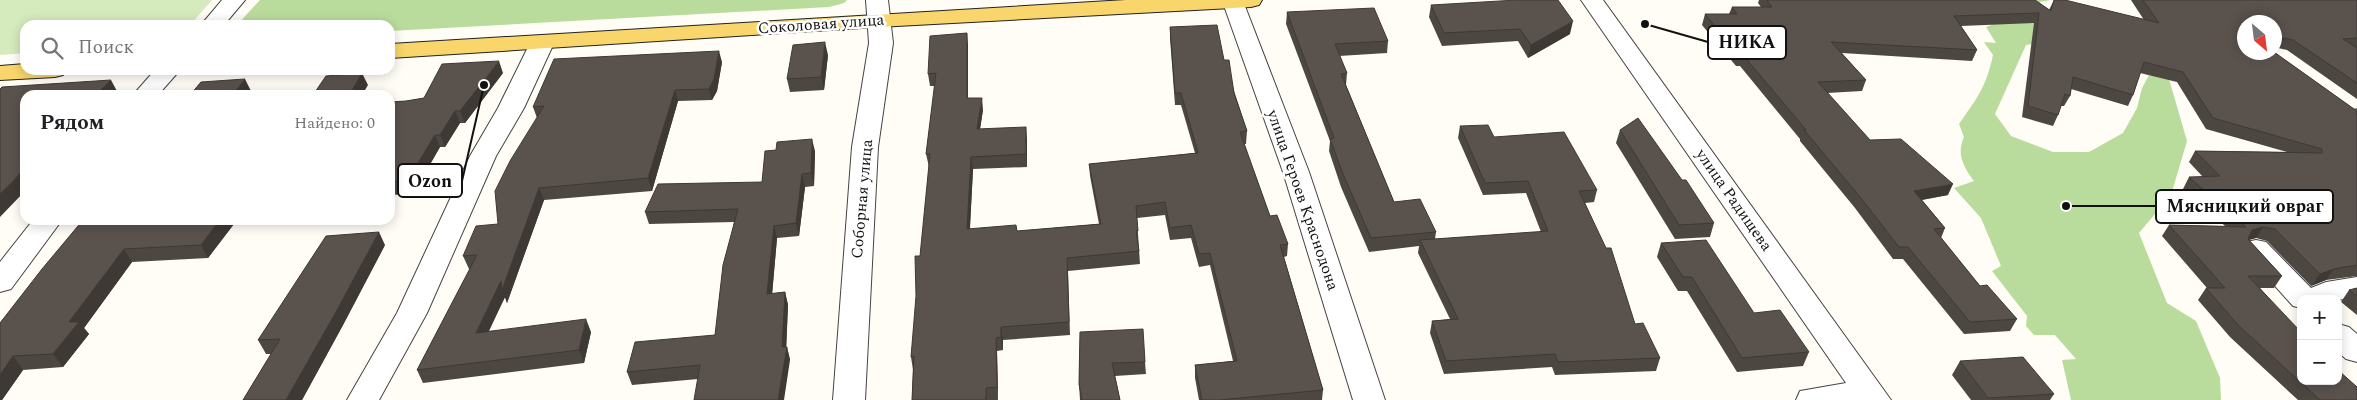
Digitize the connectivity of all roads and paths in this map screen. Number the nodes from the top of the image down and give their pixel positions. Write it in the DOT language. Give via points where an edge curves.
graph roads {
  1 [pos="234,0"];
  2 [pos="1592,0"];
  3 [pos="1242,1"];
  4 [pos="877,10"];
  5 [pos="216,20"];
  6 [pos="542,43"];
  7 [pos="395,52"];
  8 [pos="20,72"];
  9 [pos="0,73"];
  10 [pos="163,75"];
  11 [pos="150,90"];
  12 [pos="44,225"];
  13 [pos="2256,249"];
  14 [pos="0,282"];
  15 [pos="2357,287"];
  16 [pos="2300,295"];
  17 [pos="2322,295"];
  18 [pos="2342,338"];
  19 [pos="2357,351"];
  20 [pos="1872,396"];
  21 [pos="363,400"];
  22 [pos="849,400"];
  23 [pos="1369,400"];
  24 [pos="1812,400"];
  1 -- 5 [label="street"];
  2 -- 20 [label="street, улица Радищева"];
  3 -- 4 [label="main road, Соколовая улица"];
  3 -- 23 [label="street, улица Героев Краснодона"];
  4 -- 6 [label="main road, Соколовая улица"];
  4 -- 22 [label="street, Соборная улица" via="881,43 865,147"];
  6 -- 7 [label="main road, Соколовая улица"];
  6 -- 21 [label="street" via="512,108 484,156 412,312"];
  8 -- 9 [label="main road"];
  10 -- 11 [label="street"];
  12 -- 14 [label="street"];
  13 -- 16 [label="street"];
  15 -- 17 [label="street"];
  18 -- 19 [label="street"];
  20 -- 24 [label="street"];
}
